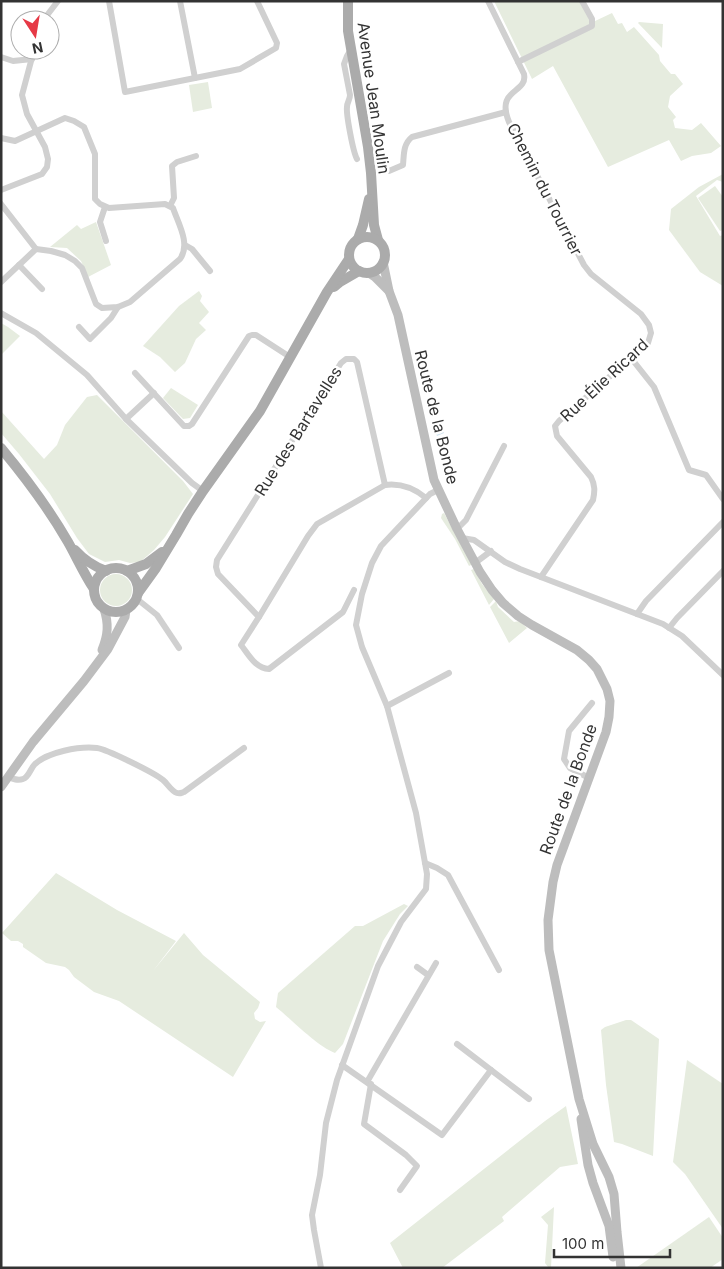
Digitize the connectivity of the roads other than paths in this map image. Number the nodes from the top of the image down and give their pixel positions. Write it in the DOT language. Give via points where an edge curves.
graph roads {
  1 [pos="109,1"];
  2 [pos="180,1"];
  3 [pos="257,1"];
  4 [pos="488,1"];
  5 [pos="582,1"];
  6 [pos="350,4"];
  7 [pos="350,51"];
  8 [pos="10,60"];
  9 [pos="32,60"];
  10 [pos="518,62"];
  11 [pos="196,78"];
  12 [pos="506,112"];
  13 [pos="37,131"];
  14 [pos="1,138"];
  15 [pos="196,156"];
  16 [pos="357,158"];
  17 [pos="389,171"];
  18 [pos="1,190"];
  19 [pos="372,191"];
  20 [pos="1,204"];
  21 [pos="170,206"];
  22 [pos="105,207"];
  23 [pos="358,239"];
  24 [pos="378,240"];
  25 [pos="106,241"];
  26 [pos="185,245"];
  27 [pos="36,249"];
  28 [pos="349,259"];
  29 [pos="383,262"];
  30 [pos="19,265"];
  31 [pos="210,270"];
  32 [pos="364,272"];
  33 [pos="1,282"];
  34 [pos="42,289"];
  35 [pos="327,292"];
  36 [pos="389,292"];
  37 [pos="118,308"];
  38 [pos="1,313"];
  39 [pos="79,327"];
  40 [pos="650,333"];
  41 [pos="290,357"];
  42 [pos="631,358"];
  43 [pos="135,373"];
  44 [pos="154,393"];
  45 [pos="126,418"];
  46 [pos="504,446"];
  47 [pos="1,448"];
  48 [pos="385,485"];
  49 [pos="438,490"];
  50 [pos="203,491"];
  51 [pos="426,498"];
  52 [pos="723,499"];
  53 [pos="723,522"];
  54 [pos="457,529"];
  55 [pos="462,538"];
  56 [pos="69,544"];
  57 [pos="169,546"];
  58 [pos="491,551"];
  59 [pos="475,563"];
  60 [pos="106,570"];
  61 [pos="127,571"];
  62 [pos="721,575"];
  63 [pos="541,577"];
  64 [pos="94,590"];
  65 [pos="354,590"];
  66 [pos="137,596"];
  67 [pos="104,609"];
  68 [pos="126,610"];
  69 [pos="636,614"];
  70 [pos="259,617"];
  71 [pos="669,628"];
  72 [pos="179,648"];
  73 [pos="97,664"];
  74 [pos="450,673"];
  75 [pos="723,675"];
  76 [pos="592,703"];
  77 [pos="386,706"];
  78 [pos="244,748"];
  79 [pos="8,777"];
  80 [pos="589,778"];
  81 [pos="1,788"];
  82 [pos="425,863"];
  83 [pos="436,963"];
  84 [pos="417,967"];
  85 [pos="498,970"];
  86 [pos="428,976"];
  87 [pos="457,1044"];
  88 [pos="342,1065"];
  89 [pos="491,1070"];
  90 [pos="369,1083"];
  91 [pos="529,1098"];
  92 [pos="579,1099"];
  93 [pos="400,1190"];
  94 [pos="321,1268"];
  95 [pos="615,1268"];
  96 [pos="621,1268"];
  1 -- 11 [label="street" via="125,92"];
  2 -- 11 [label="street"];
  3 -- 11 [label="street" via="277,43 276,48 240,69"];
  4 -- 10 [label="street, Chemin du Tourrier"];
  5 -- 10 [label="street" via="592,19 592,26"];
  6 -- 7 [label="main road, Avenue Jean Moulin" via="347,25"];
  7 -- 16 [label="street" via="344,64 350,95 347,112"];
  7 -- 19 [label="main road, Avenue Jean Moulin" via="367,141"];
  8 -- 9 [label="street"];
  9 -- 13 [label="street" via="22,95 27,114"];
  10 -- 12 [label="street, Chemin du Tourrier" via="525,79 508,97"];
  12 -- 17 [label="street" via="412,137 405,145 402,166"];
  12 -- 40 [label="street, Chemin du Tourrier" via="584,265 641,314 649,325"];
  13 -- 14 [label="street" via="15,141"];
  13 -- 18 [label="street" via="45,147 47,167 42,174"];
  13 -- 22 [label="street" via="65,118 84,127 95,154 95,199"];
  15 -- 21 [label="street" via="172,166 174,198"];
  19 -- 23 [label="main road, Avenue Jean Moulin"];
  19 -- 24 [label="main road, Avenue Jean Moulin"];
  20 -- 27 [label="street"];
  21 -- 22 [label="street"];
  21 -- 26 [label="street"];
  22 -- 25 [label="street" via="100,222"];
  23 -- 24 [label="main road" via="368,236"];
  23 -- 28 [label="main road" via="351,245"];
  24 -- 29 [label="main road" via="384,248"];
  26 -- 31 [label="street"];
  26 -- 37 [label="street" via="180,259 130,302"];
  27 -- 30 [label="street"];
  27 -- 37 [label="street" via="65,255 75,261 82,268 96,304 102,308"];
  28 -- 32 [label="main road" via="354,268"];
  28 -- 35 [label="main road"];
  29 -- 32 [label="main road" via="375,271"];
  29 -- 36 [label="main road, Route de la Bonde"];
  30 -- 33 [label="street"];
  30 -- 34 [label="street"];
  32 -- 35 [label="main road" via="340,282"];
  32 -- 36 [label="main road, Route de la Bonde" via="375,277"];
  35 -- 41 [label="main road"];
  36 -- 49 [label="main road, Route de la Bonde" via="398,316"];
  37 -- 39 [label="street" via="90,339"];
  38 -- 45 [label="street" via="36,333 86,375"];
  40 -- 42 [label="street, Rue Élie Ricard" via="648,343"];
  41 -- 44 [label="street" via="256,335 249,336 189,426 184,426"];
  41 -- 50 [label="main road" via="253,422"];
  42 -- 52 [label="street" via="654,387 689,470 706,475"];
  42 -- 63 [label="street, Rue Élie Ricard" via="555,426 557,436 591,477 595,492"];
  43 -- 44 [label="street"];
  44 -- 45 [label="street"];
  45 -- 50 [label="street"];
  46 -- 54 [label="street" via="466,520"];
  47 -- 56 [label="main road" via="33,488"];
  48 -- 51 [label="street" via="405,486"];
  48 -- 70 [label="street" via="318,524"];
  48 -- 70 [label="street, Rue des Bartavelles" via="357,362 346,358 217,560 218,574"];
  49 -- 51 [label="street"];
  49 -- 54 [label="main road, Route de la Bonde"];
  50 -- 57 [label="main road"];
  51 -- 77 [label="street" via="381,546 362,594 356,625"];
  53 -- 69 [label="street"];
  54 -- 55 [label="main road, Route de la Bonde"];
  55 -- 58 [label="street" via="474,540"];
  55 -- 59 [label="main road, Route de la Bonde"];
  56 -- 60 [label="main road" via="86,561"];
  56 -- 64 [label="main road"];
  57 -- 61 [label="main road" via="146,564"];
  57 -- 66 [label="main road"];
  58 -- 59 [label="street"];
  58 -- 63 [label="street" via="505,562"];
  59 -- 80 [label="main road, Route de la Bonde" via="492,590 511,610 532,626 577,650 597,669 607,689 609,716"];
  60 -- 61 [label="main road" via="117,568"];
  60 -- 64 [label="main road" via="98,578"];
  61 -- 66 [label="main road" via="136,580"];
  62 -- 71 [label="street"];
  63 -- 69 [label="street"];
  64 -- 67 [label="main road" via="96,600"];
  65 -- 70 [label="street" via="343,612 269,668 262,668 254,662 242,645"];
  66 -- 68 [label="main road"];
  66 -- 72 [label="street" via="157,615"];
  67 -- 68 [label="main road" via="111,612"];
  67 -- 73 [label="main road" via="108,627"];
  68 -- 73 [label="main road" via="108,649"];
  69 -- 71 [label="street"];
  71 -- 75 [label="street" via="682,636"];
  73 -- 79 [label="main road"];
  74 -- 77 [label="street"];
  76 -- 80 [label="street" via="569,731 564,759 570,768"];
  77 -- 82 [label="street" via="416,813"];
  78 -- 79 [label="street" via="180,793 162,779 99,748 80,748 55,754 32,766 22,780"];
  79 -- 81 [label="main road"];
  80 -- 92 [label="main road, Route de la Bonde" via="557,865 548,920 549,950"];
  82 -- 85 [label="street" via="448,875"];
  82 -- 88 [label="street" via="426,889 401,922 378,966"];
  83 -- 86 [label="street"];
  84 -- 86 [label="street"];
  86 -- 90 [label="street"];
  87 -- 89 [label="street"];
  88 -- 90 [label="street"];
  88 -- 94 [label="street" via="326,1123 312,1216"];
  89 -- 90 [label="street" via="442,1135"];
  89 -- 91 [label="street"];
  90 -- 93 [label="street" via="364,1124 417,1166"];
  92 -- 95 [label="main road, Route de la Bonde" via="588,1165 609,1226"];
  92 -- 96 [label="main road, Route de la Bonde" via="593,1144 612,1185"];
}
